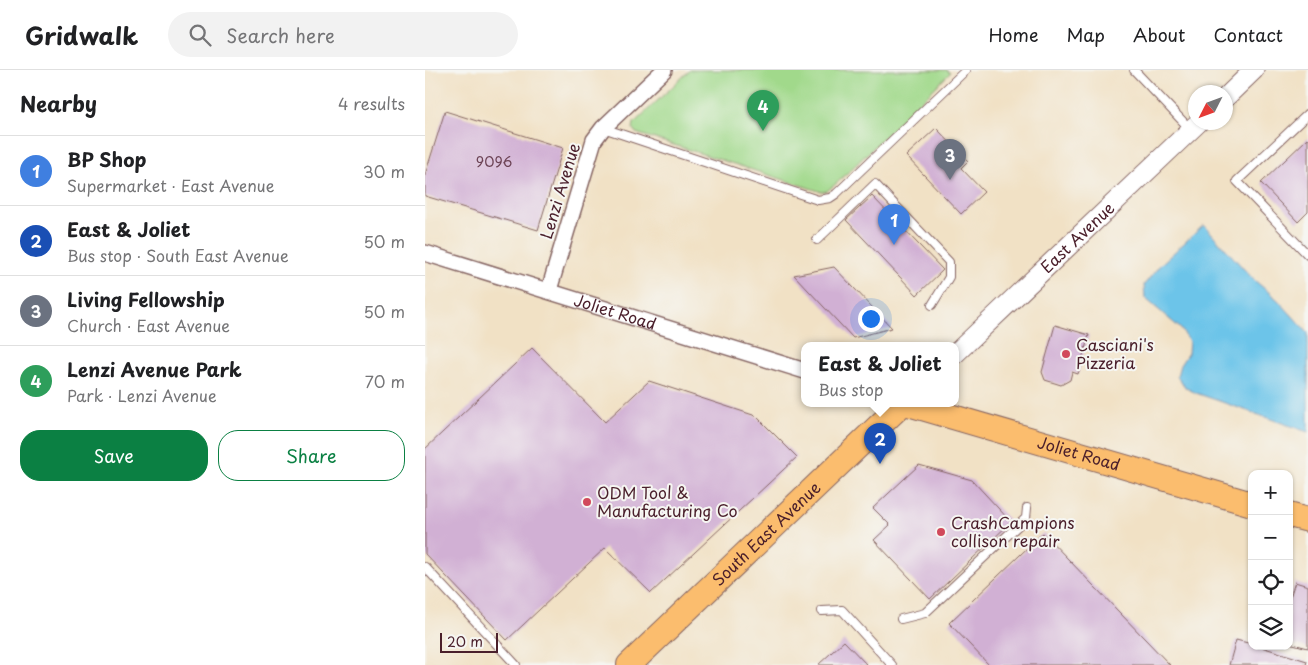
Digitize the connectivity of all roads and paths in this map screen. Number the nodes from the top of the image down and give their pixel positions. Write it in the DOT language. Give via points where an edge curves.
graph roads {
  1 [pos="664,70"];
  2 [pos="966,70"];
  3 [pos="1134,70"];
  4 [pos="1254,70"];
  5 [pos="1233,90"];
  6 [pos="1308,114"];
  7 [pos="1188,120"];
  8 [pos="603,128"];
  9 [pos="1191,130"];
  10 [pos="817,240"];
  11 [pos="425,253"];
  12 [pos="1308,255"];
  13 [pos="549,290"];
  14 [pos="932,305"];
  15 [pos="959,350"];
  16 [pos="801,370"];
  17 [pos="900,407"];
  18 [pos="918,407"];
  19 [pos="1248,503"];
  20 [pos="1027,508"];
  21 [pos="1293,516"];
  22 [pos="1308,520"];
  23 [pos="425,567"];
  24 [pos="822,611"];
  25 [pos="901,619"];
  26 [pos="516,665"];
  27 [pos="629,665"];
  28 [pos="892,665"];
  1 -- 8 [label="street, Lenzi Avenue"];
  2 -- 8 [label="lane" via="835,194 818,200"];
  3 -- 7 [label="lane"];
  4 -- 5 [label="street"];
  6 -- 12 [label="lane" via="1237,181"];
  8 -- 13 [label="street, Lenzi Avenue" via="594,140"];
  9 -- 15 [label="street, East Avenue"];
  10 -- 14 [label="lane" via="875,184 949,262 949,277"];
  11 -- 13 [label="street, Joliet Road"];
  13 -- 16 [label="street, Joliet Road"];
  17 -- 27 [label="main road, South East Avenue"];
  18 -- 19 [label="main road, Joliet Road"];
  20 -- 25 [label="lane" via="1026,518 925,612"];
  21 -- 22 [label="main road"];
  23 -- 26 [label="lane"];
  24 -- 28 [label="lane" via="842,610"];
}
